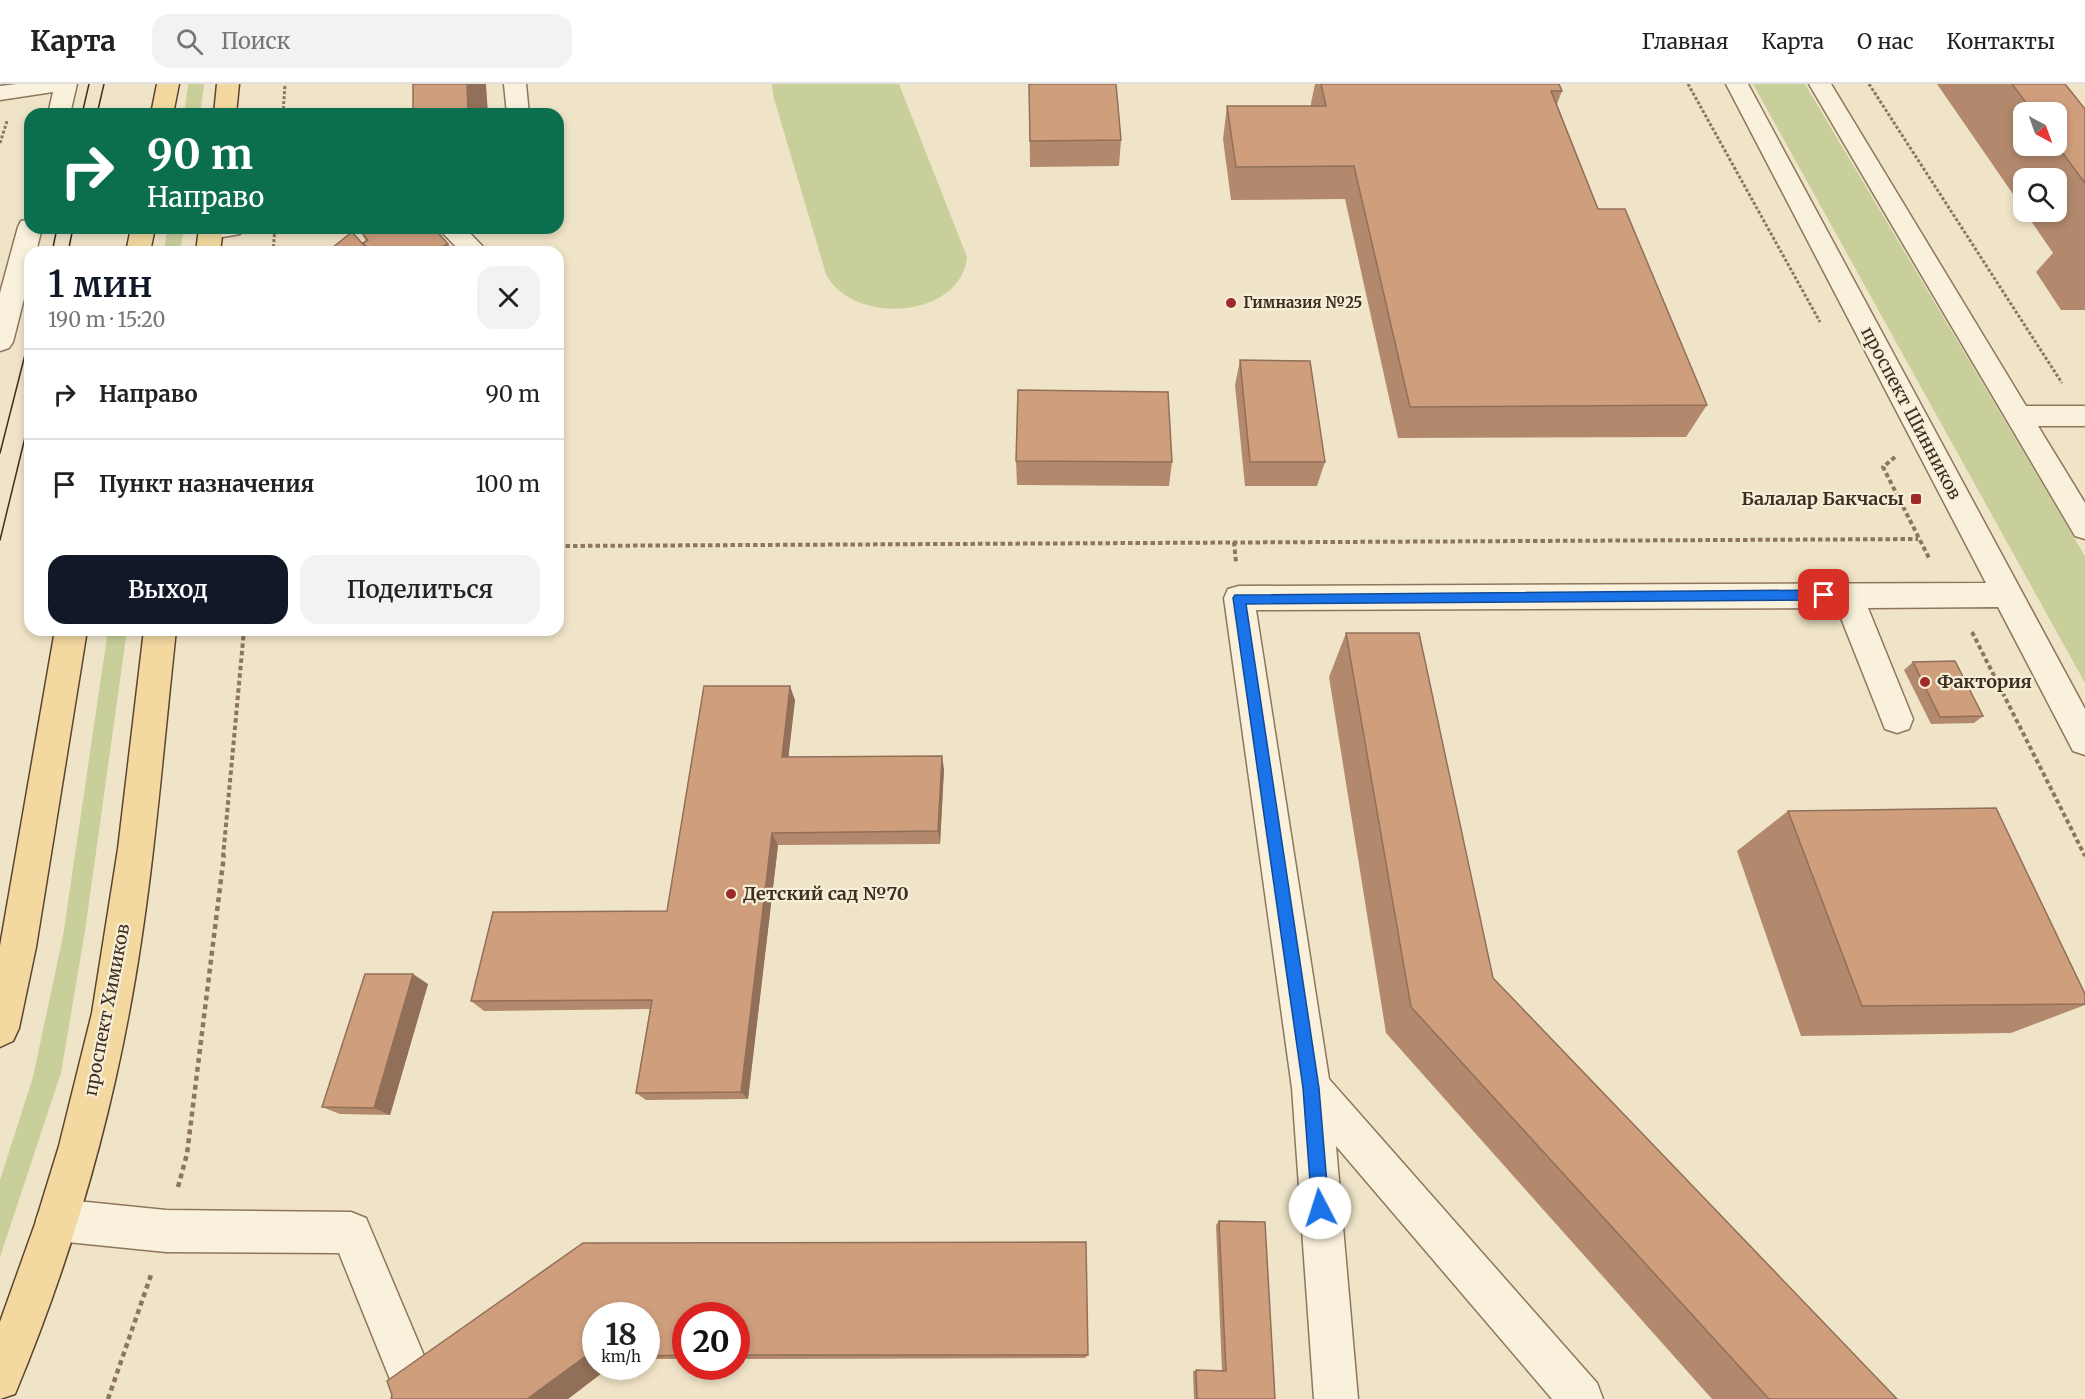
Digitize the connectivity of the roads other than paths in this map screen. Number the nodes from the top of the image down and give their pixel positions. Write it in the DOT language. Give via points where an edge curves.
graph roads {
  1 [pos="66,84"];
  2 [pos="168,84"];
  3 [pos="228,84"];
  4 [pos="515,84"];
  5 [pos="1737,84"];
  6 [pos="1820,84"];
  7 [pos="0,93"];
  8 [pos="60,108"];
  9 [pos="163,108"];
  10 [pos="226,108"];
  11 [pos="517,108"];
  12 [pos="27,234"];
  13 [pos="456,234"];
  14 [pos="470,246"];
  15 [pos="7,289"];
  16 [pos="0,342"];
  17 [pos="2019,416"];
  18 [pos="2084,416"];
  19 [pos="2085,528"];
  20 [pos="1847,595"];
  21 [pos="2008,595"];
  22 [pos="70,636"];
  23 [pos="159,636"];
  24 [pos="1897,719"];
  25 [pos="2085,741"];
  26 [pos="0,1029"];
  27 [pos="1311,1088"];
  28 [pos="57,1220"];
  29 [pos="0,1379"];
  30 [pos="419,1396"];
  31 [pos="1336,1399"];
  32 [pos="1581,1399"];
  1 -- 7 [label="street"];
  1 -- 8 [label="street"];
  2 -- 9 [label="main road"];
  3 -- 10 [label="main road"];
  4 -- 11 [label="street"];
  5 -- 21 [label="street, проспект Шинников"];
  6 -- 17 [label="street"];
  12 -- 15 [label="street"];
  13 -- 14 [label="street"];
  15 -- 16 [label="street"];
  17 -- 18 [label="street"];
  17 -- 19 [label="street"];
  20 -- 21 [label="street"];
  20 -- 24 [label="street"];
  20 -- 27 [label="street" via="1239,598"];
  21 -- 25 [label="street, проспект Шинников"];
  22 -- 26 [label="main road" via="20,935"];
  23 -- 28 [label="main road, проспект Химиков" via="131,879 111,1006 99,1067"];
  27 -- 31 [label="street"];
  27 -- 32 [label="street"];
  28 -- 29 [label="main road, проспект Химиков"];
  28 -- 30 [label="street" via="166,1231 351,1233"];
}
